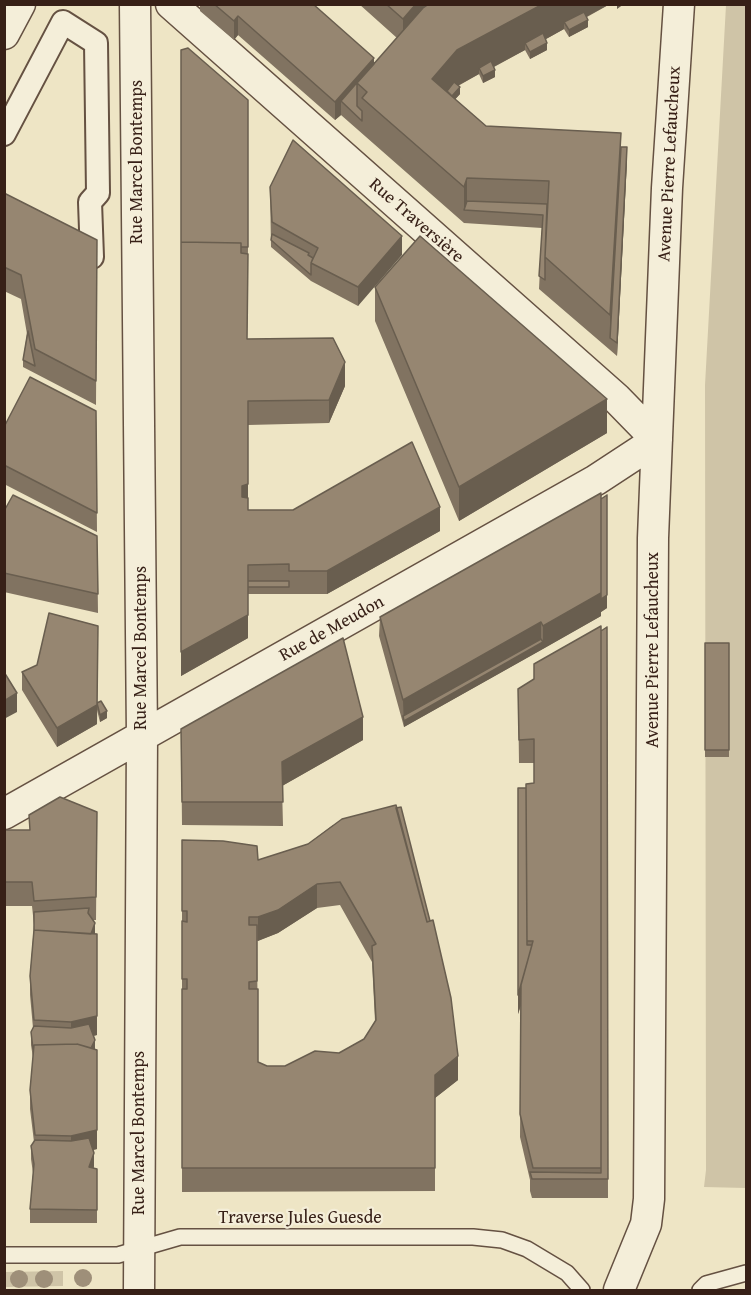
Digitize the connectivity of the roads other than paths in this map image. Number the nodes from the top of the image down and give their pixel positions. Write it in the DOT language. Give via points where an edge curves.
graph roads {
  1 [pos="20,4"];
  2 [pos="135,4"];
  3 [pos="171,4"];
  4 [pos="679,4"];
  5 [pos="4,34"];
  6 [pos="4,134"];
  7 [pos="63,241"];
  8 [pos="657,440"];
  9 [pos="142,736"];
  10 [pos="4,814"];
  11 [pos="138,1250"];
  12 [pos="4,1255"];
  13 [pos="747,1273"];
  14 [pos="139,1290"];
  15 [pos="582,1290"];
  16 [pos="619,1290"];
  17 [pos="700,1290"];
  1 -- 5 [label="street"];
  2 -- 9 [label="street, Rue Marcel Bontemps"];
  3 -- 8 [label="street, Rue Traversière" via="616,398"];
  4 -- 8 [label="street, Avenue Pierre Lefaucheux"];
  6 -- 7 [label="street" via="63,22 96,43 98,193 90,202 92,257"];
  8 -- 9 [label="street, Rue de Meudon" via="596,480"];
  8 -- 16 [label="street, Avenue Pierre Lefaucheux" via="649,1199 646,1224"];
  9 -- 10 [label="street, Rue de Meudon"];
  9 -- 11 [label="street, Rue Marcel Bontemps"];
  11 -- 12 [label="lane, Traverse Jules Guesde" via="106,1256"];
  11 -- 14 [label="street, Rue Marcel Bontemps"];
  11 -- 15 [label="lane, Traverse Jules Guesde" via="180,1237 473,1237 527,1248 567,1273"];
  13 -- 17 [label="lane" via="706,1284"];
}
